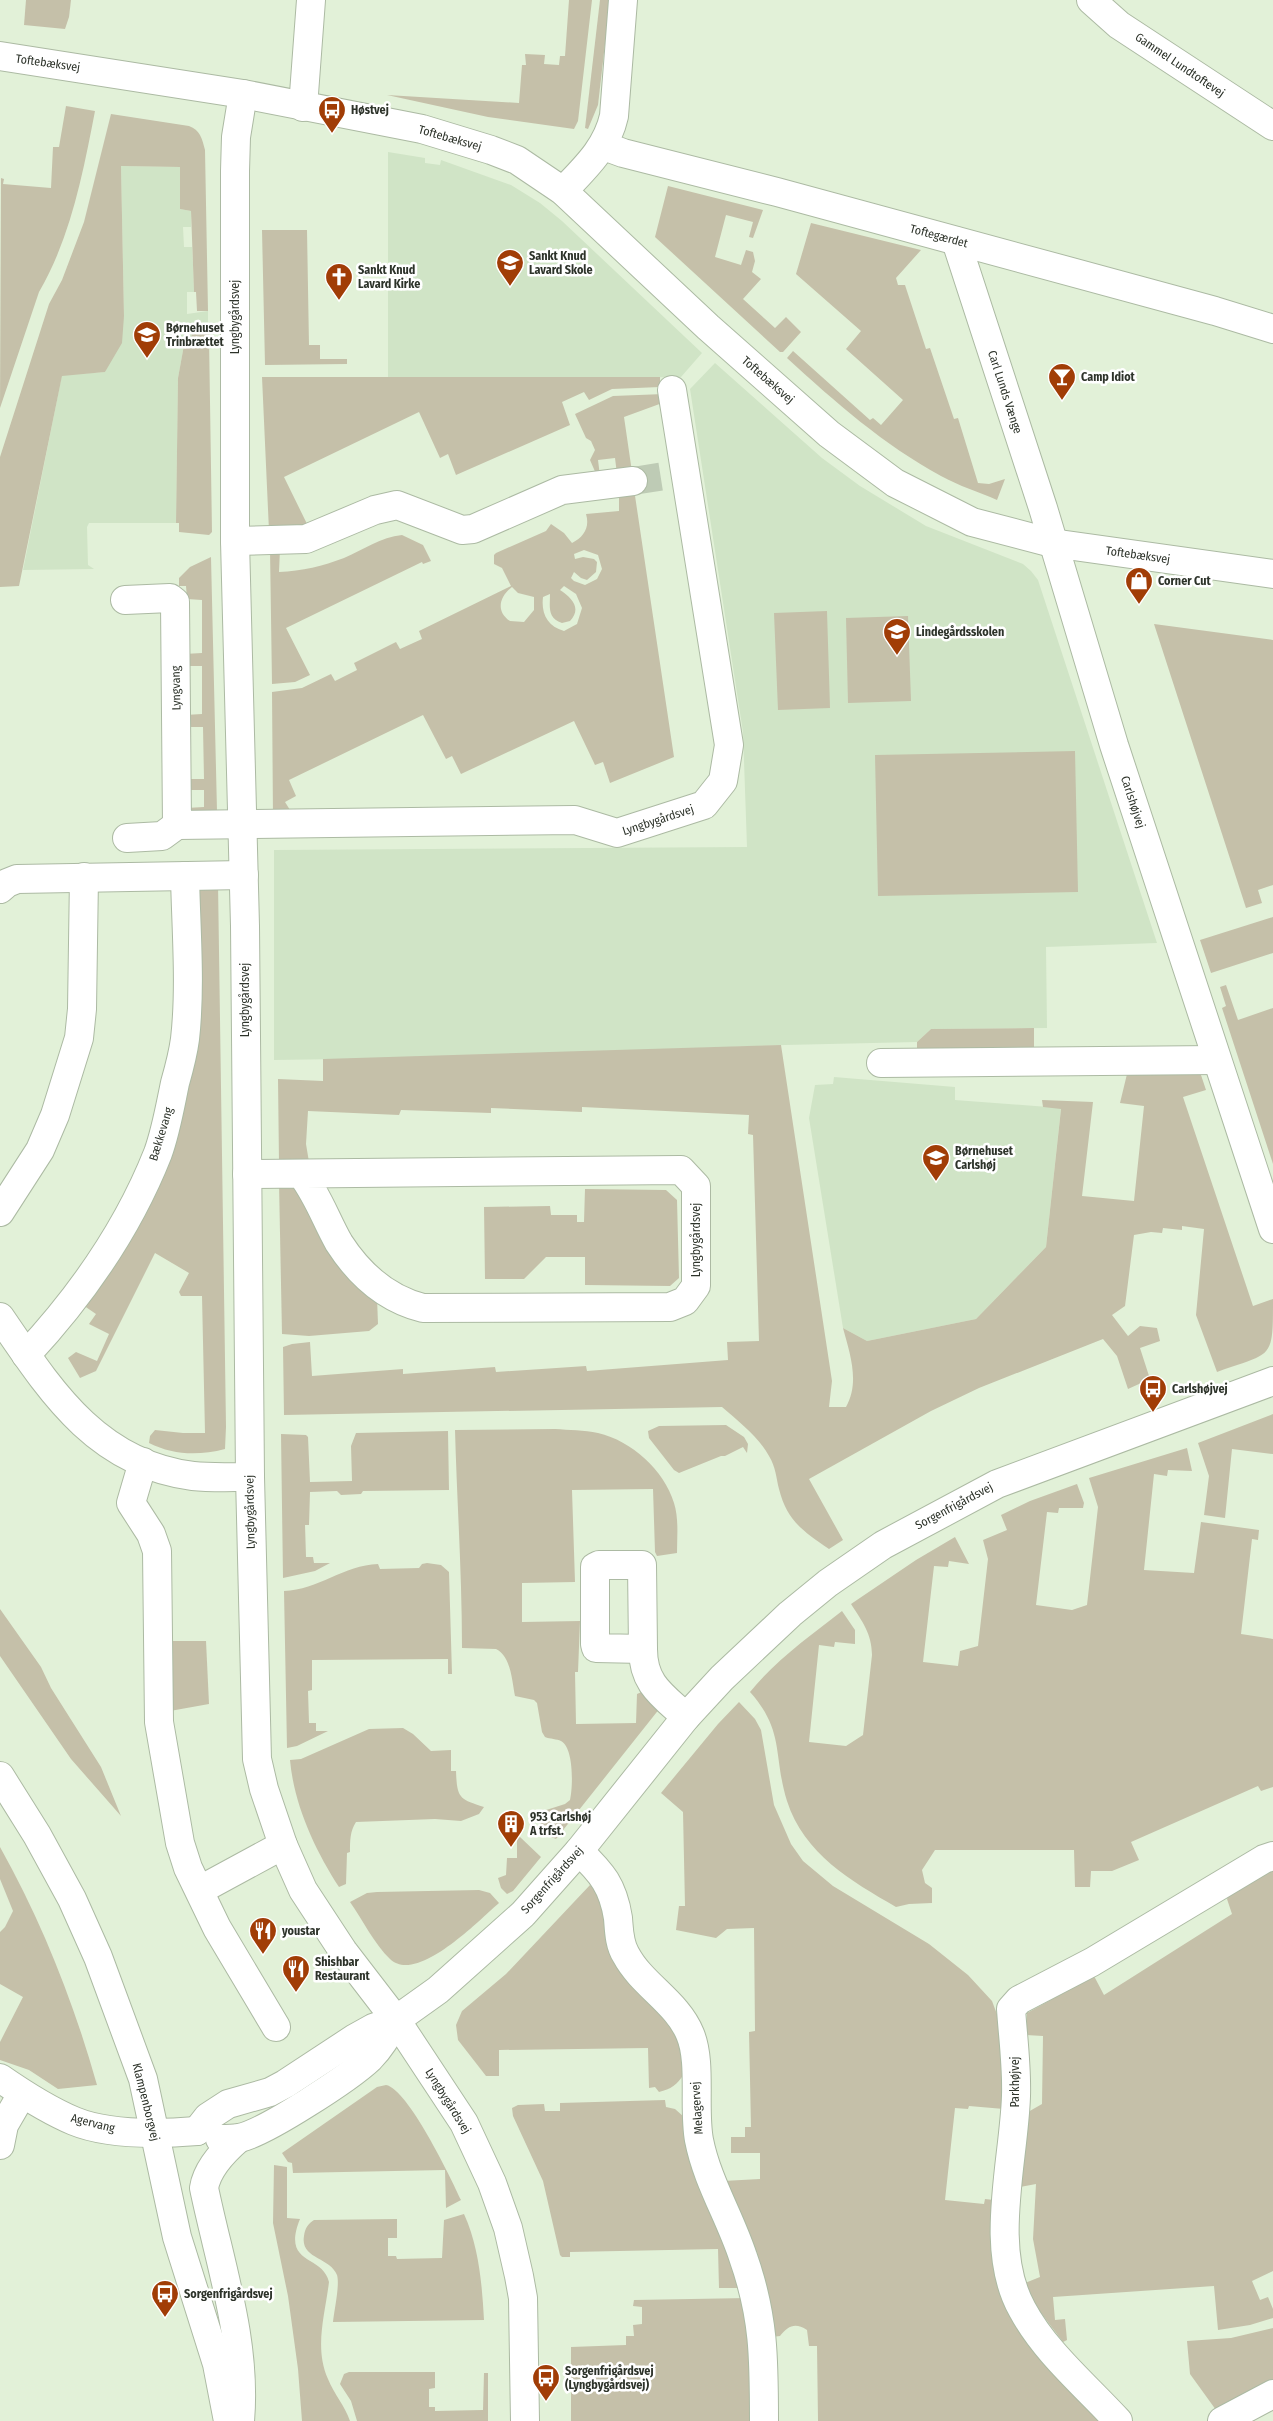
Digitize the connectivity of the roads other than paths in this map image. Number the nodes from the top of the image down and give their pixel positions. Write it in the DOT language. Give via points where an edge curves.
graph roads {
  1 [pos="311,0"];
  2 [pos="623,0"];
  3 [pos="1091,0"];
  4 [pos="0,56"];
  5 [pos="243,94"];
  6 [pos="303,106"];
  7 [pos="1273,126"];
  8 [pos="604,146"];
  9 [pos="563,191"];
  10 [pos="956,241"];
  11 [pos="1273,329"];
  12 [pos="672,390"];
  13 [pos="633,481"];
  14 [pos="235,541"];
  15 [pos="1052,543"];
  16 [pos="1273,574"];
  17 [pos="125,600"];
  18 [pos="178,825"];
  19 [pos="242,826"];
  20 [pos="127,838"];
  21 [pos="244,875"];
  22 [pos="185,876"];
  23 [pos="84,877"];
  24 [pos="0,889"];
  25 [pos="1217,1060"];
  26 [pos="881,1063"];
  27 [pos="247,1174"];
  28 [pos="302,1175"];
  29 [pos="0,1212"];
  30 [pos="1273,1229"];
  31 [pos="0,1317"];
  32 [pos="26,1356"];
  33 [pos="1273,1381"];
  34 [pos="143,1462"];
  35 [pos="250,1477"];
  36 [pos="643,1649"];
  37 [pos="686,1717"];
  38 [pos="0,1776"];
  39 [pos="283,1845"];
  40 [pos="580,1851"];
  41 [pos="1273,1856"];
  42 [pos="200,1890"];
  43 [pos="396,2020"];
  44 [pos="276,2027"];
  45 [pos="0,2078"];
  46 [pos="22,2094"];
  47 [pos="196,2131"];
  48 [pos="155,2134"];
  49 [pos="239,2138"];
  50 [pos="0,2145"];
  51 [pos="1273,2394"];
  52 [pos="228,2421"];
  53 [pos="240,2421"];
  54 [pos="525,2421"];
  55 [pos="764,2421"];
  56 [pos="1118,2421"];
  57 [pos="1222,2421"];
  1 -- 6 [label="street"];
  2 -- 8 [label="street" via="614,116"];
  3 -- 7 [label="street, Gammel Lundtoftevej" via="1119,25"];
  4 -- 5 [label="street, Toftebæksvej"];
  5 -- 6 [label="street, Toftebæksvej"];
  5 -- 14 [label="street, Lyngbygårdsvej" via="236,137 235,171"];
  6 -- 9 [label="street, Toftebæksvej" via="464,140 517,160"];
  8 -- 9 [label="street"];
  8 -- 10 [label="street, Toftegærdet"];
  9 -- 15 [label="street, Toftebæksvej" via="708,327 829,434 895,483 972,522"];
  10 -- 11 [label="street, Toftegærdet"];
  10 -- 15 [label="street, Carl Lunds Vænge"];
  12 -- 19 [label="street, Lyngbygårdsvej" via="681,473 729,745 723,781 704,805 617,833 575,820"];
  13 -- 14 [label="street" via="562,490 474,529 462,530 397,505 376,510 306,539"];
  14 -- 19 [label="street, Lyngbygårdsvej"];
  15 -- 16 [label="street, Toftebæksvej"];
  15 -- 25 [label="street, Carlshøjvej"];
  17 -- 18 [label="street, Lyngvang" via="170,598 175,602"];
  18 -- 19 [label="street"];
  18 -- 20 [label="street" via="162,836"];
  19 -- 21 [label="street, Lyngbygårdsvej"];
  21 -- 22 [label="street"];
  21 -- 27 [label="street, Lyngbygårdsvej"];
  22 -- 23 [label="street"];
  22 -- 32 [label="street, Bækkevang" via="185,1040 158,1153 108,1252 62,1317"];
  23 -- 24 [label="street" via="17,879"];
  23 -- 29 [label="street" via="79,1038 55,1115 40,1150"];
  25 -- 26 [label="street"];
  25 -- 30 [label="street, Carlshøjvej"];
  27 -- 28 [label="street, Lyngbygårdsvej"];
  27 -- 35 [label="street, Lyngbygårdsvej"];
  28 -- 28 [label="street, Lyngbygårdsvej" via="681,1170 696,1186 696,1286 685,1300 670,1307 423,1308 402,1303 381,1290 360,1270 340,1243 314,1191"];
  31 -- 32 [label="street"];
  32 -- 34 [label="street" via="78,1420 108,1445"];
  33 -- 37 [label="street, Sorgenfrigårdsvej" via="997,1484 883,1545 790,1614"];
  34 -- 35 [label="street" via="192,1476"];
  34 -- 42 [label="street" via="131,1503 151,1534 157,1551 159,1722 180,1843"];
  35 -- 39 [label="street, Lyngbygårdsvej" via="257,1759"];
  36 -- 37 [label="street" via="649,1680"];
  37 -- 40 [label="street, Sorgenfrigårdsvej"];
  38 -- 48 [label="street, Klampenborgvej" via="72,1899 98,1957 143,2079"];
  39 -- 42 [label="street"];
  39 -- 43 [label="street, Lyngbygårdsvej" via="303,1890 343,1951"];
  40 -- 43 [label="street, Sorgenfrigårdsvej" via="523,1914 438,1990"];
  40 -- 55 [label="street, Melagervej" via="610,1887 626,1955 684,2022 691,2036 696,2120 702,2154 743,2254 761,2320"];
  41 -- 56 [label="street, Parkhøjvej" via="1092,1962 1020,2000 1011,2009 1016,2097 1004,2243 1008,2274 1020,2307 1034,2331"];
  42 -- 44 [label="street" via="217,1928"];
  43 -- 47 [label="street, Sorgenfrigårdsvej" via="354,2038 270,2092 228,2104 208,2117"];
  43 -- 49 [label="street, Sorgenfrigårdsvej" via="383,2042 352,2072 291,2113"];
  43 -- 54 [label="street, Lyngbygårdsvej" via="464,2123 508,2228 522,2298"];
  45 -- 46 [label="street, Agervang"];
  46 -- 48 [label="street, Agervang" via="75,2121"];
  46 -- 50 [label="street" via="4,2125"];
  47 -- 48 [label="street, Agervang"];
  47 -- 49 [label="street, Sorgenfrigårdsvej" via="207,2137"];
  48 -- 52 [label="street, Klampenborgvej" via="177,2237 217,2364"];
  49 -- 53 [label="street" via="227,2148 204,2188 241,2363"];
  51 -- 57 [label="street"];
}
